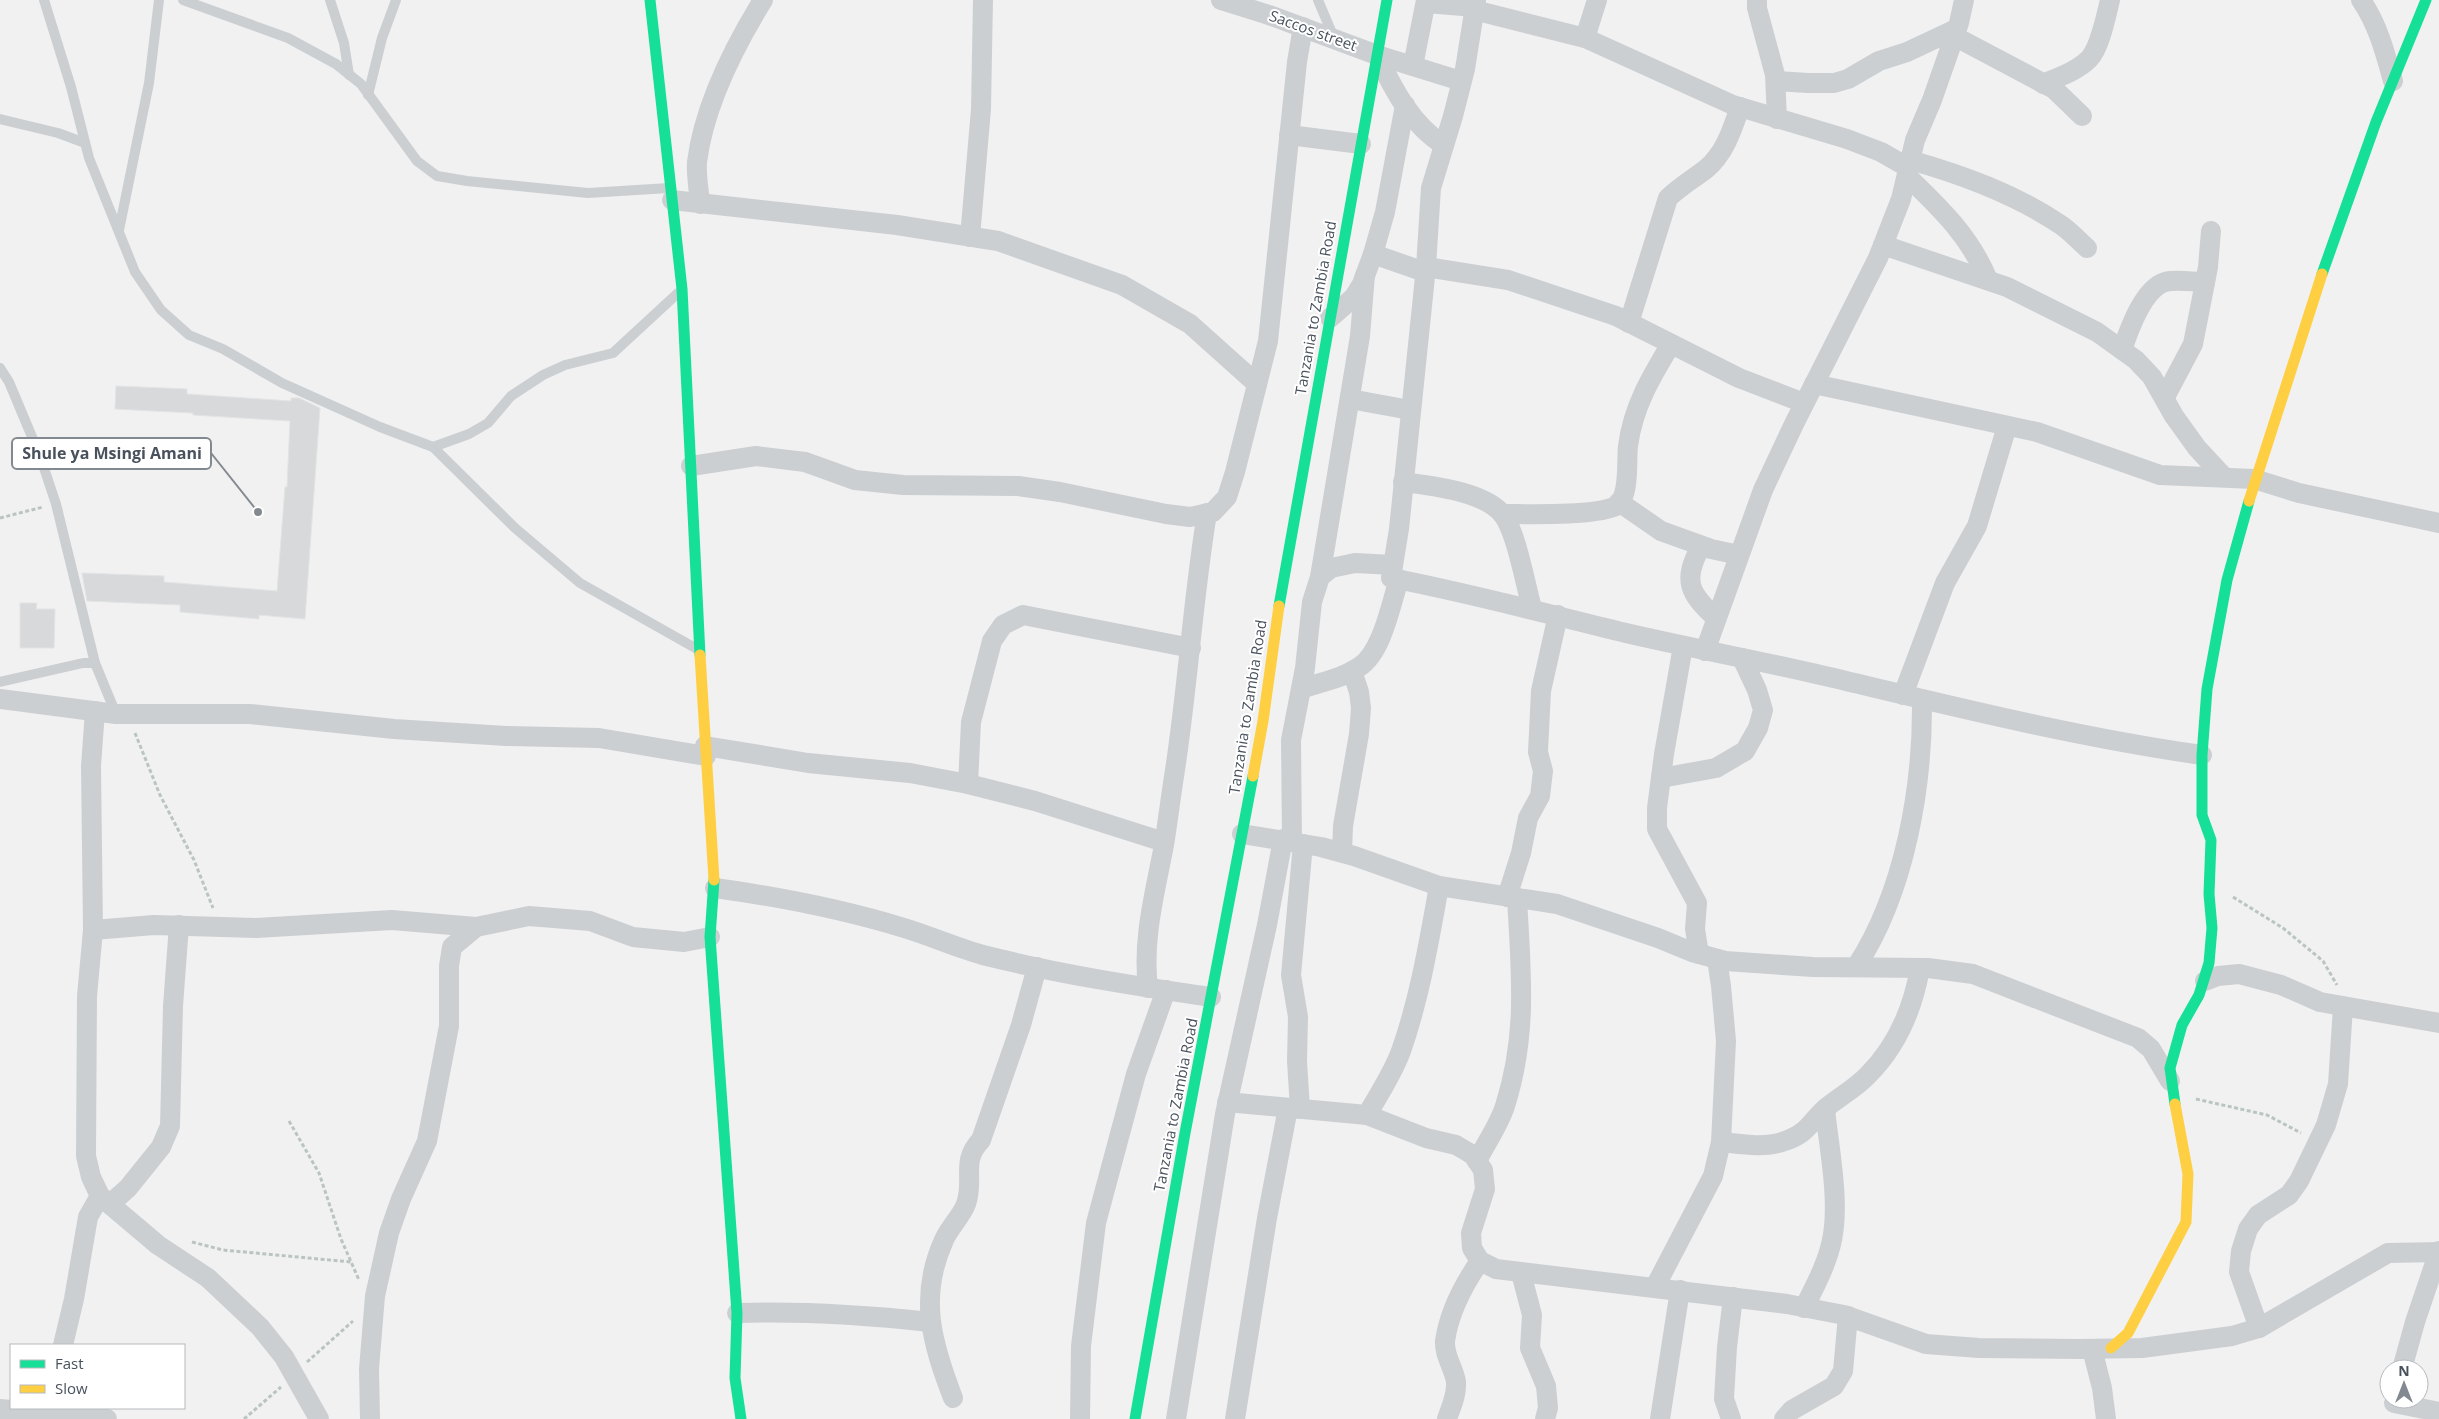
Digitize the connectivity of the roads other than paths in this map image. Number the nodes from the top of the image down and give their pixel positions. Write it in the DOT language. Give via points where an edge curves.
graph roads {
  1 [pos="44,0"];
  2 [pos="159,0"];
  3 [pos="183,0"];
  4 [pos="330,0"];
  5 [pos="396,0"];
  6 [pos="650,0"];
  7 [pos="763,0"];
  8 [pos="983,0"];
  9 [pos="1221,0"];
  10 [pos="1318,0"];
  11 [pos="1387,0"];
  12 [pos="1597,0"];
  13 [pos="1757,0"];
  14 [pos="1964,0"];
  15 [pos="2110,0"];
  16 [pos="2361,0"];
  17 [pos="2426,0"];
  18 [pos="1426,2"];
  19 [pos="1475,6"];
  20 [pos="1303,27"];
  21 [pos="1955,33"];
  22 [pos="1585,38"];
  23 [pos="1335,39"];
  24 [pos="1377,54"];
  25 [pos="1413,66"];
  26 [pos="349,75"];
  27 [pos="1461,81"];
  28 [pos="1776,81"];
  29 [pos="2393,81"];
  30 [pos="2044,84"];
  31 [pos="368,94"];
  32 [pos="1405,105"];
  33 [pos="1740,107"];
  34 [pos="2082,116"];
  35 [pos="1777,118"];
  36 [pos="0,119"];
  37 [pos="1289,134"];
  38 [pos="85,144"];
  39 [pos="1361,144"];
  40 [pos="1444,145"];
  41 [pos="1909,168"];
  42 [pos="671,194"];
  43 [pos="700,204"];
  44 [pos="2211,230"];
  45 [pos="119,231"];
  46 [pos="970,237"];
  47 [pos="1883,245"];
  48 [pos="2087,248"];
  49 [pos="1373,254"];
  50 [pos="1426,270"];
  51 [pos="1365,275"];
  52 [pos="1988,280"];
  53 [pos="2205,282"];
  54 [pos="682,289"];
  55 [pos="1330,318"];
  56 [pos="1629,323"];
  57 [pos="1671,344"];
  58 [pos="2122,350"];
  59 [pos="0,368"];
  60 [pos="1257,384"];
  61 [pos="1814,384"];
  62 [pos="2165,397"];
  63 [pos="1350,399"];
  64 [pos="1804,403"];
  65 [pos="1410,410"];
  66 [pos="2007,426"];
  67 [pos="433,447"];
  68 [pos="691,466"];
  69 [pos="2223,476"];
  70 [pos="2254,479"];
  71 [pos="1403,482"];
  72 [pos="1620,502"];
  73 [pos="1207,513"];
  74 [pos="1502,514"];
  75 [pos="2439,523"];
  76 [pos="1701,546"];
  77 [pos="1739,555"];
  78 [pos="1396,572"];
  79 [pos="1320,577"];
  80 [pos="1532,608"];
  81 [pos="1558,615"];
  82 [pos="1716,618"];
  83 [pos="1683,646"];
  84 [pos="1191,648"];
  85 [pos="700,650"];
  86 [pos="1705,651"];
  87 [pos="1742,658"];
  88 [pos="95,663"];
  89 [pos="1352,671"];
  90 [pos="0,682"];
  91 [pos="1301,689"];
  92 [pos="1913,697"];
  93 [pos="0,699"];
  94 [pos="95,711"];
  95 [pos="122,714"];
  96 [pos="705,751"];
  97 [pos="2202,755"];
  98 [pos="1661,778"];
  99 [pos="968,784"];
  100 [pos="1242,834"];
  101 [pos="1164,842"];
  102 [pos="1292,842"];
  103 [pos="1342,852"];
  104 [pos="1439,886"];
  105 [pos="715,888"];
  106 [pos="1512,898"];
  107 [pos="179,925"];
  108 [pos="476,927"];
  109 [pos="93,930"];
  110 [pos="710,937"];
  111 [pos="1708,956"];
  112 [pos="1037,967"];
  113 [pos="1856,967"];
  114 [pos="1920,968"];
  115 [pos="2205,981"];
  116 [pos="1157,989"];
  117 [pos="1211,997"];
  118 [pos="2348,1007"];
  119 [pos="2439,1022"];
  120 [pos="2172,1088"];
  121 [pos="1227,1102"];
  122 [pos="1294,1108"];
  123 [pos="1825,1109"];
  124 [pos="1367,1115"];
  125 [pos="1722,1142"];
  126 [pos="1477,1161"];
  127 [pos="105,1200"];
  128 [pos="2439,1252"];
  129 [pos="1480,1261"];
  130 [pos="1521,1273"];
  131 [pos="1656,1287"];
  132 [pos="1680,1290"];
  133 [pos="1733,1297"];
  134 [pos="1804,1308"];
  135 [pos="737,1313"];
  136 [pos="1848,1316"];
  137 [pos="930,1322"];
  138 [pos="2259,1328"];
  139 [pos="63,1344"];
  140 [pos="2101,1349"];
  141 [pos="2405,1359"];
  142 [pos="953,1398"];
  143 [pos="0,1409"];
  144 [pos="2411,1409"];
  145 [pos="45,1410"];
  146 [pos="2439,1412"];
  147 [pos="107,1419"];
  148 [pos="319,1419"];
  149 [pos="370,1419"];
  150 [pos="741,1419"];
  151 [pos="1080,1419"];
  152 [pos="1135,1419"];
  153 [pos="1176,1419"];
  154 [pos="1234,1419"];
  155 [pos="1447,1419"];
  156 [pos="1545,1419"];
  157 [pos="1660,1419"];
  158 [pos="1731,1419"];
  159 [pos="1784,1419"];
  160 [pos="2106,1419"];
  1 -- 38 [label="lane"];
  2 -- 45 [label="lane" via="149,83"];
  3 -- 26 [label="lane" via="288,38 336,64"];
  4 -- 26 [label="lane" via="344,43"];
  5 -- 31 [label="lane" via="382,38"];
  6 -- 42 [label="main road"];
  7 -- 43 [label="street" via="740,38 702,135 697,164"];
  8 -- 46 [label="street" via="981,109"];
  9 -- 20 [label="street, Saccos street"];
  10 -- 23 [label="lane"];
  11 -- 24 [label="main road, Tanzania to Zambia Road"];
  12 -- 22 [label="street"];
  13 -- 28 [label="street"];
  14 -- 21 [label="street"];
  15 -- 30 [label="street" via="2096,48 2089,59 2069,73"];
  16 -- 29 [label="street" via="2382,42"];
  17 -- 29 [label="main road"];
  18 -- 19 [label="street"];
  18 -- 25 [label="street"];
  19 -- 22 [label="street"];
  19 -- 27 [label="street"];
  20 -- 23 [label="street, Saccos street"];
  20 -- 37 [label="street"];
  21 -- 28 [label="street" via="1879,61 1848,79 1834,83"];
  21 -- 30 [label="street"];
  21 -- 41 [label="street" via="1915,140"];
  22 -- 33 [label="street"];
  23 -- 24 [label="street, Saccos street"];
  24 -- 25 [label="street, Saccos street"];
  24 -- 32 [label="street" via="1392,88"];
  24 -- 39 [label="main road, Tanzania to Zambia Road"];
  25 -- 27 [label="street, Saccos street"];
  26 -- 31 [label="lane"];
  27 -- 40 [label="street"];
  28 -- 35 [label="street"];
  29 -- 70 [label="main road" via="2328,255"];
  30 -- 34 [label="street" via="2054,89"];
  31 -- 42 [label="lane" via="417,161 437,176 588,193"];
  32 -- 40 [label="street" via="1426,131"];
  32 -- 49 [label="street" via="1386,212"];
  33 -- 35 [label="street"];
  33 -- 56 [label="street" via="1731,134 1720,152 1706,169 1683,183 1668,198"];
  35 -- 41 [label="street" via="1847,139 1881,152"];
  36 -- 38 [label="lane" via="58,133"];
  37 -- 39 [label="street"];
  37 -- 60 [label="street" via="1268,341"];
  38 -- 45 [label="lane"];
  39 -- 55 [label="main road, Tanzania to Zambia Road"];
  40 -- 50 [label="street" via="1431,188"];
  41 -- 47 [label="street"];
  41 -- 48 [label="street" via="1956,174 2011,197 2062,225"];
  41 -- 52 [label="street" via="1964,234"];
  42 -- 43 [label="street"];
  42 -- 54 [label="main road"];
  43 -- 46 [label="street" via="897,225"];
  44 -- 53 [label="street"];
  45 -- 67 [label="lane" via="136,272 161,310 189,335 224,349 300,391"];
  46 -- 60 [label="street" via="998,241 1122,285 1190,324"];
  47 -- 52 [label="street"];
  47 -- 61 [label="street"];
  49 -- 50 [label="street"];
  49 -- 51 [label="street"];
  50 -- 56 [label="street" via="1508,280"];
  50 -- 65 [label="street"];
  51 -- 55 [label="street" via="1354,297"];
  51 -- 63 [label="street"];
  52 -- 58 [label="street" via="2097,332"];
  53 -- 58 [label="street" via="2166,282 2154,289 2133,320"];
  53 -- 62 [label="street" via="2193,344"];
  54 -- 67 [label="lane" via="613,353 565,365 543,375 511,396 488,423"];
  54 -- 68 [label="main road"];
  55 -- 100 [label="main road, Tanzania to Zambia Road"];
  56 -- 57 [label="street"];
  57 -- 64 [label="street" via="1739,378"];
  57 -- 72 [label="street" via="1644,388 1632,419 1627,481"];
  58 -- 62 [label="street" via="2152,377"];
  59 -- 88 [label="lane" via="36,447 56,504"];
  60 -- 73 [label="street" via="1227,496 1213,512"];
  61 -- 64 [label="street"];
  61 -- 66 [label="street"];
  62 -- 69 [label="street" via="2191,440"];
  63 -- 65 [label="street"];
  63 -- 79 [label="street"];
  64 -- 77 [label="street" via="1763,490"];
  65 -- 71 [label="street"];
  66 -- 69 [label="street" via="2037,432 2160,475 2176,478"];
  66 -- 92 [label="street" via="1977,526 1945,583"];
  67 -- 85 [label="lane" via="516,528 580,583"];
  68 -- 73 [label="street" via="756,456 805,462 855,480 904,485 1018,486 1166,514 1190,517"];
  68 -- 85 [label="main road"];
  69 -- 70 [label="street"];
  70 -- 75 [label="street" via="2300,493"];
  70 -- 97 [label="main road" via="2227,580 2207,689"];
  71 -- 74 [label="street" via="1441,487 1471,496"];
  71 -- 78 [label="street"];
  72 -- 74 [label="street" via="1614,507 1592,511"];
  72 -- 76 [label="street" via="1661,531"];
  73 -- 84 [label="street" via="1198,565"];
  74 -- 80 [label="street" via="1510,527"];
  76 -- 77 [label="street"];
  76 -- 82 [label="street" via="1693,560 1690,587 1695,597"];
  77 -- 82 [label="street"];
  78 -- 79 [label="street" via="1354,563 1331,568"];
  78 -- 80 [label="street"];
  78 -- 89 [label="street" via="1386,624 1372,653"];
  79 -- 91 [label="street" via="1312,602"];
  80 -- 81 [label="street"];
  81 -- 83 [label="street"];
  81 -- 106 [label="street" via="1541,691 1538,752 1543,771 1540,796 1528,818"];
  82 -- 86 [label="street"];
  83 -- 86 [label="street"];
  83 -- 98 [label="street"];
  84 -- 99 [label="street" via="1023,615 1003,624 992,640 971,722"];
  84 -- 101 [label="street"];
  85 -- 96 [label="main road"];
  86 -- 87 [label="street"];
  87 -- 92 [label="street"];
  87 -- 98 [label="street" via="1763,710 1758,728 1745,751 1716,768"];
  88 -- 90 [label="lane"];
  88 -- 95 [label="lane"];
  89 -- 91 [label="street"];
  89 -- 103 [label="street" via="1361,708"];
  91 -- 102 [label="street" via="1291,740"];
  92 -- 97 [label="street" via="2009,720"];
  92 -- 113 [label="street" via="1923,741 1918,792 1893,889 1877,932"];
  93 -- 94 [label="street"];
  94 -- 95 [label="street"];
  94 -- 109 [label="street" via="91,766"];
  95 -- 96 [label="street" via="250,714 394,729 599,738"];
  96 -- 99 [label="street" via="910,773"];
  96 -- 105 [label="main road"];
  97 -- 115 [label="main road" via="2202,815 2211,840 2212,928"];
  98 -- 111 [label="street" via="1657,829 1697,903 1695,929"];
  99 -- 101 [label="street"];
  100 -- 102 [label="street"];
  100 -- 117 [label="main road, Tanzania to Zambia Road"];
  101 -- 116 [label="street" via="1148,925 1145,962"];
  102 -- 103 [label="street"];
  102 -- 121 [label="street" via="1267,925"];
  102 -- 122 [label="street" via="1291,975 1298,1017"];
  103 -- 104 [label="street"];
  104 -- 106 [label="street"];
  104 -- 124 [label="street" via="1425,966 1401,1052"];
  105 -- 110 [label="main road"];
  105 -- 112 [label="street" via="787,898 842,911 906,928 982,955"];
  106 -- 111 [label="street" via="1557,904 1594,914"];
  106 -- 126 [label="street" via="1522,979 1519,1049 1504,1108"];
  107 -- 108 [label="street" via="256,928 392,920"];
  107 -- 109 [label="street"];
  107 -- 127 [label="street" via="170,1126 161,1147 128,1188"];
  108 -- 110 [label="street" via="529,916 590,920 634,936 684,942"];
  108 -- 149 [label="street" via="452,947 449,1026 427,1141 389,1233 372,1308"];
  109 -- 127 [label="street" via="87,996 86,1156 91,1177"];
  110 -- 135 [label="main road"];
  111 -- 113 [label="street" via="1813,967"];
  111 -- 125 [label="street" via="1722,986 1726,1041"];
  112 -- 116 [label="street"];
  112 -- 137 [label="street" via="1021,1025 981,1140 970,1154 966,1205 945,1238 934,1265 929,1290"];
  113 -- 114 [label="street"];
  114 -- 120 [label="street" via="1973,974 2138,1038 2151,1049"];
  114 -- 123 [label="street" via="1910,1007 1895,1043 1868,1076"];
  115 -- 118 [label="street" via="2239,974 2281,984 2320,1002"];
  115 -- 120 [label="main road" via="2182,1025 2170,1068"];
  116 -- 117 [label="street"];
  116 -- 151 [label="street" via="1096,1223 1081,1346"];
  117 -- 152 [label="main road, Tanzania to Zambia Road"];
  118 -- 119 [label="street"];
  118 -- 138 [label="street" via="2338,1084 2326,1125 2300,1181 2289,1196 2258,1215 2248,1229 2241,1252 2241,1278"];
  120 -- 140 [label="main road" via="2188,1174 2186,1222 2128,1333"];
  121 -- 122 [label="street"];
  121 -- 153 [label="street"];
  122 -- 124 [label="street"];
  122 -- 154 [label="street" via="1267,1218"];
  123 -- 125 [label="street" via="1803,1133 1780,1142 1758,1145"];
  123 -- 134 [label="street" via="1834,1204 1832,1239 1821,1273"];
  124 -- 126 [label="street" via="1426,1138 1456,1145"];
  125 -- 131 [label="street" via="1713,1176"];
  126 -- 129 [label="street" via="1483,1170 1485,1189 1471,1233 1472,1248"];
  127 -- 139 [label="street" via="88,1217"];
  127 -- 148 [label="street" via="158,1245 208,1278 260,1327 284,1357"];
  128 -- 138 [label="street" via="2388,1253"];
  128 -- 141 [label="street"];
  129 -- 130 [label="street" via="1496,1269"];
  129 -- 155 [label="street" via="1464,1284 1445,1342 1456,1382 1455,1398"];
  130 -- 131 [label="street"];
  130 -- 156 [label="street" via="1532,1315 1530,1348 1546,1386 1548,1408"];
  131 -- 132 [label="street"];
  132 -- 133 [label="street"];
  132 -- 157 [label="street"];
  133 -- 134 [label="street"];
  133 -- 158 [label="street" via="1724,1399"];
  134 -- 136 [label="street"];
  135 -- 137 [label="street" via="801,1312"];
  135 -- 150 [label="main road" via="736,1378"];
  136 -- 140 [label="street" via="1926,1344"];
  136 -- 159 [label="street" via="1843,1372 1834,1386 1792,1410"];
  137 -- 142 [label="street" via="940,1365"];
  138 -- 140 [label="street" via="2232,1336 2183,1343"];
  140 -- 160 [label="street"];
  143 -- 145 [label="street"];
  144 -- 146 [label="street"];
  145 -- 147 [label="street"];
}
